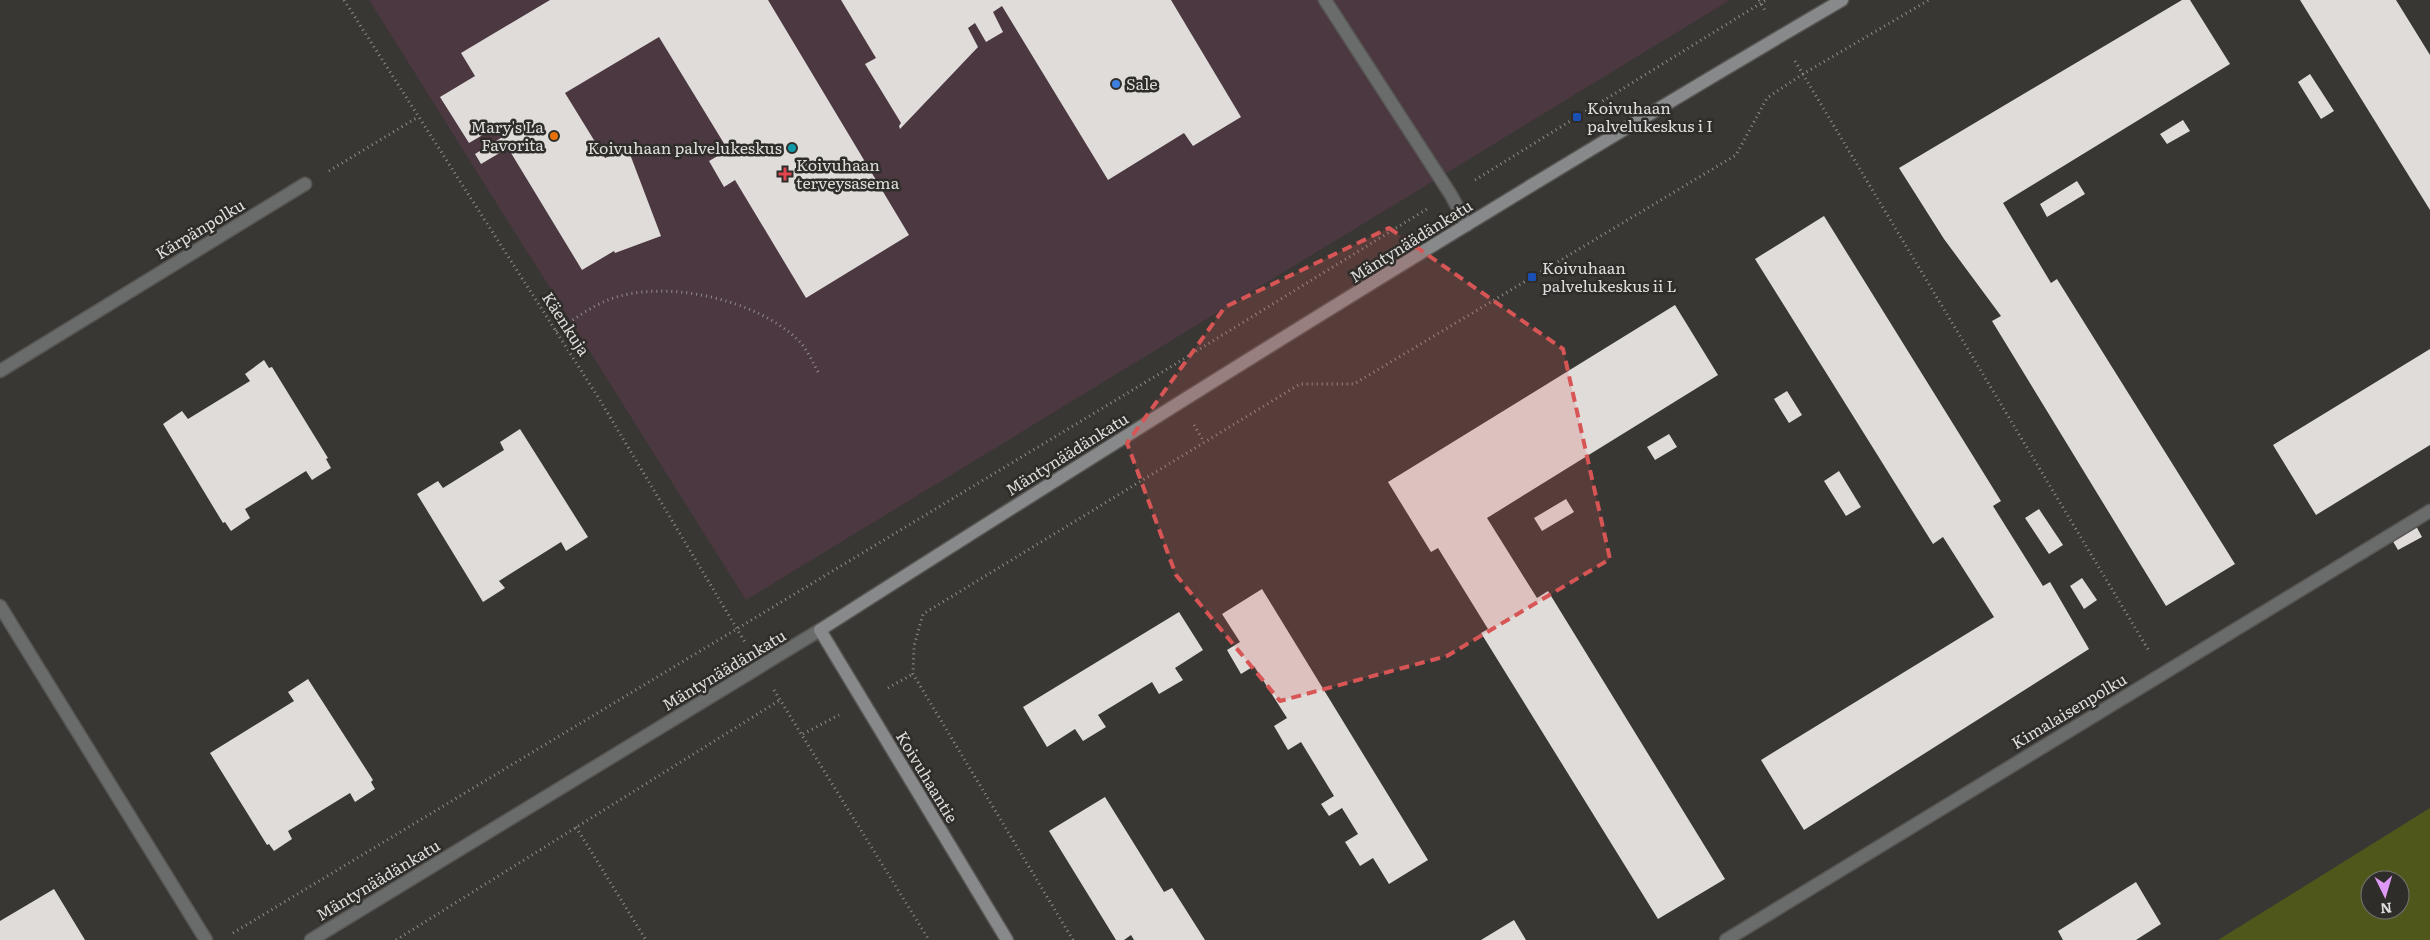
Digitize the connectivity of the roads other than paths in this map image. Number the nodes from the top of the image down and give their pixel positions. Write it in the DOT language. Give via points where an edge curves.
graph roads {
  1 [pos="1325,0"];
  2 [pos="1842,0"];
  3 [pos="306,184"];
  4 [pos="1468,225"];
  5 [pos="0,370"];
  6 [pos="2430,511"];
  7 [pos="0,606"];
  8 [pos="820,630"];
  9 [pos="206,940"];
  10 [pos="311,940"];
  11 [pos="1008,940"];
  12 [pos="1726,940"];
  1 -- 4 [label="street"];
  2 -- 4 [label="street, Mäntynäädänkatu"];
  3 -- 5 [label="street, Kärpänpolku"];
  4 -- 8 [label="street, Mäntynäädänkatu"];
  6 -- 12 [label="street, Kimalaisenpolku"];
  7 -- 9 [label="street"];
  8 -- 10 [label="street, Mäntynäädänkatu"];
  8 -- 11 [label="street, Koivuhaantie"];
}
